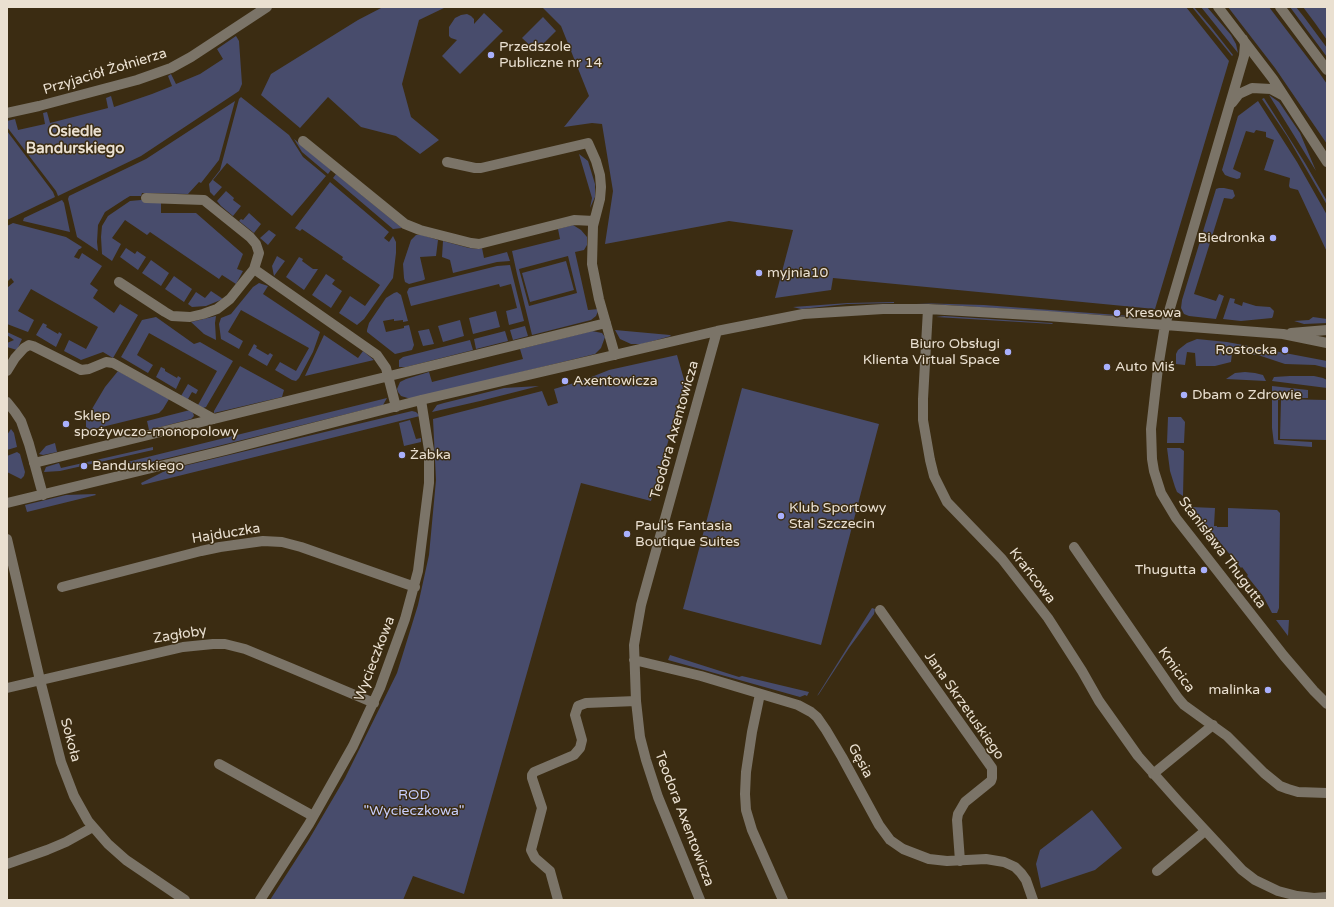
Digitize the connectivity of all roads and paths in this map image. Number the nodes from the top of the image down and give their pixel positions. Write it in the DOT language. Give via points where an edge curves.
graph roads {
  1 [pos="267,7"];
  2 [pos="1218,7"];
  3 [pos="1280,7"];
  4 [pos="1243,39"];
  5 [pos="1327,70"];
  6 [pos="1286,98"];
  7 [pos="1228,112"];
  8 [pos="7,113"];
  9 [pos="303,141"];
  10 [pos="447,162"];
  11 [pos="1327,162"];
  12 [pos="146,198"];
  13 [pos="594,221"];
  14 [pos="254,269"];
  15 [pos="119,282"];
  16 [pos="928,310"];
  17 [pos="606,323"];
  18 [pos="1164,325"];
  19 [pos="1327,330"];
  20 [pos="717,331"];
  21 [pos="1283,334"];
  22 [pos="1327,343"];
  23 [pos="615,355"];
  24 [pos="7,371"];
  25 [pos="389,377"];
  26 [pos="421,400"];
  27 [pos="7,402"];
  28 [pos="396,406"];
  29 [pos="214,419"];
  30 [pos="34,463"];
  31 [pos="43,495"];
  32 [pos="7,503"];
  33 [pos="7,539"];
  34 [pos="1074,547"];
  35 [pos="62,587"];
  36 [pos="415,587"];
  37 [pos="880,610"];
  38 [pos="634,660"];
  39 [pos="40,680"];
  40 [pos="7,688"];
  41 [pos="760,694"];
  42 [pos="636,701"];
  43 [pos="374,704"];
  44 [pos="1327,704"];
  45 [pos="1214,725"];
  46 [pos="219,764"];
  47 [pos="1153,774"];
  48 [pos="1327,793"];
  49 [pos="313,816"];
  50 [pos="93,828"];
  51 [pos="1205,831"];
  52 [pos="960,861"];
  53 [pos="7,864"];
  54 [pos="1157,871"];
  55 [pos="1327,897"];
  56 [pos="185,900"];
  57 [pos="260,900"];
  58 [pos="558,900"];
  59 [pos="700,900"];
  60 [pos="784,900"];
  61 [pos="1033,900"];
  1 -- 8 [label="street, Przyjaciół Żołnierza" via="171,68 129,82"];
  2 -- 4 [label="street"];
  3 -- 5 [label="street"];
  4 -- 6 [label="street"];
  4 -- 7 [label="street" via="1244,56"];
  6 -- 7 [label="street" via="1271,89 1252,88 1239,94"];
  6 -- 11 [label="street"];
  7 -- 18 [label="street"];
  9 -- 13 [label="street" via="405,224 420,230 479,244 574,220"];
  10 -- 13 [label="street" via="481,168 588,143 596,161 601,187"];
  12 -- 14 [label="street" via="204,200 256,244 259,253"];
  13 -- 17 [label="street" via="592,264"];
  14 -- 15 [label="street" via="230,299 216,309 190,317 165,312"];
  14 -- 25 [label="street" via="371,350 382,359"];
  16 -- 18 [label="street"];
  16 -- 20 [label="street" via="883,308 822,312"];
  16 -- 47 [label="street, Krańcowa" via="923,420 930,460 940,491 947,502 1002,559 1048,618 1099,701"];
  17 -- 23 [label="street"];
  17 -- 25 [label="street"];
  18 -- 21 [label="street"];
  18 -- 44 [label="street, Stanisława Thugutta" via="1151,444 1154,471 1161,493 1176,518 1275,644"];
  19 -- 21 [label="street"];
  20 -- 23 [label="street"];
  20 -- 38 [label="street, Teodora Axentowicza" via="641,605 635,633"];
  21 -- 22 [label="street"];
  23 -- 26 [label="street"];
  24 -- 29 [label="street" via="15,358 29,345 81,370 106,362 113,363"];
  25 -- 28 [label="street"];
  25 -- 29 [label="street"];
  26 -- 28 [label="street"];
  26 -- 36 [label="street, Wycieczkowa" via="427,433 429,476"];
  27 -- 30 [label="street" via="20,421"];
  28 -- 31 [label="street"];
  29 -- 30 [label="street"];
  30 -- 31 [label="street"];
  31 -- 32 [label="street"];
  33 -- 39 [label="street, Sokoła"];
  34 -- 45 [label="street, Kmicica" via="1178,698 1193,712"];
  35 -- 36 [label="street, Hajduczka" via="207,550 263,541 296,546"];
  36 -- 43 [label="street, Wycieczkowa"];
  37 -- 52 [label="street, Jana Skrzetuskiego" via="992,768 991,781 965,802 958,814"];
  38 -- 41 [label="street, Gęsia" via="701,676"];
  38 -- 42 [label="street, Teodora Axentowicza"];
  39 -- 40 [label="street, Zagłoby"];
  39 -- 43 [label="street, Zagłoby" via="183,647 219,644 245,649"];
  39 -- 50 [label="street, Sokoła" via="65,775 79,806"];
  41 -- 52 [label="street, Gęsia" via="798,705 817,717 842,757 878,825 890,840 922,857"];
  41 -- 60 [label="street" via="746,772 746,810 752,830"];
  42 -- 58 [label="street" via="586,703 578,706 575,715 582,740 580,748 574,755 532,775 542,808 531,850 535,858 550,871"];
  42 -- 59 [label="street, Teodora Axentowicza" via="640,738 646,760 658,797"];
  43 -- 49 [label="street, Wycieczkowa"];
  45 -- 47 [label="street"];
  45 -- 48 [label="street, Kmicica" via="1280,786 1298,792"];
  46 -- 49 [label="street"];
  47 -- 51 [label="street, Krańcowa"];
  49 -- 57 [label="street, Wycieczkowa"];
  50 -- 53 [label="street" via="47,850"];
  50 -- 56 [label="street, Sokoła" via="121,856"];
  51 -- 54 [label="street"];
  51 -- 55 [label="street, Krańcowa" via="1242,870 1261,884 1297,896"];
  52 -- 61 [label="street, Gęsia" via="996,860 1015,867 1026,880"];
}
